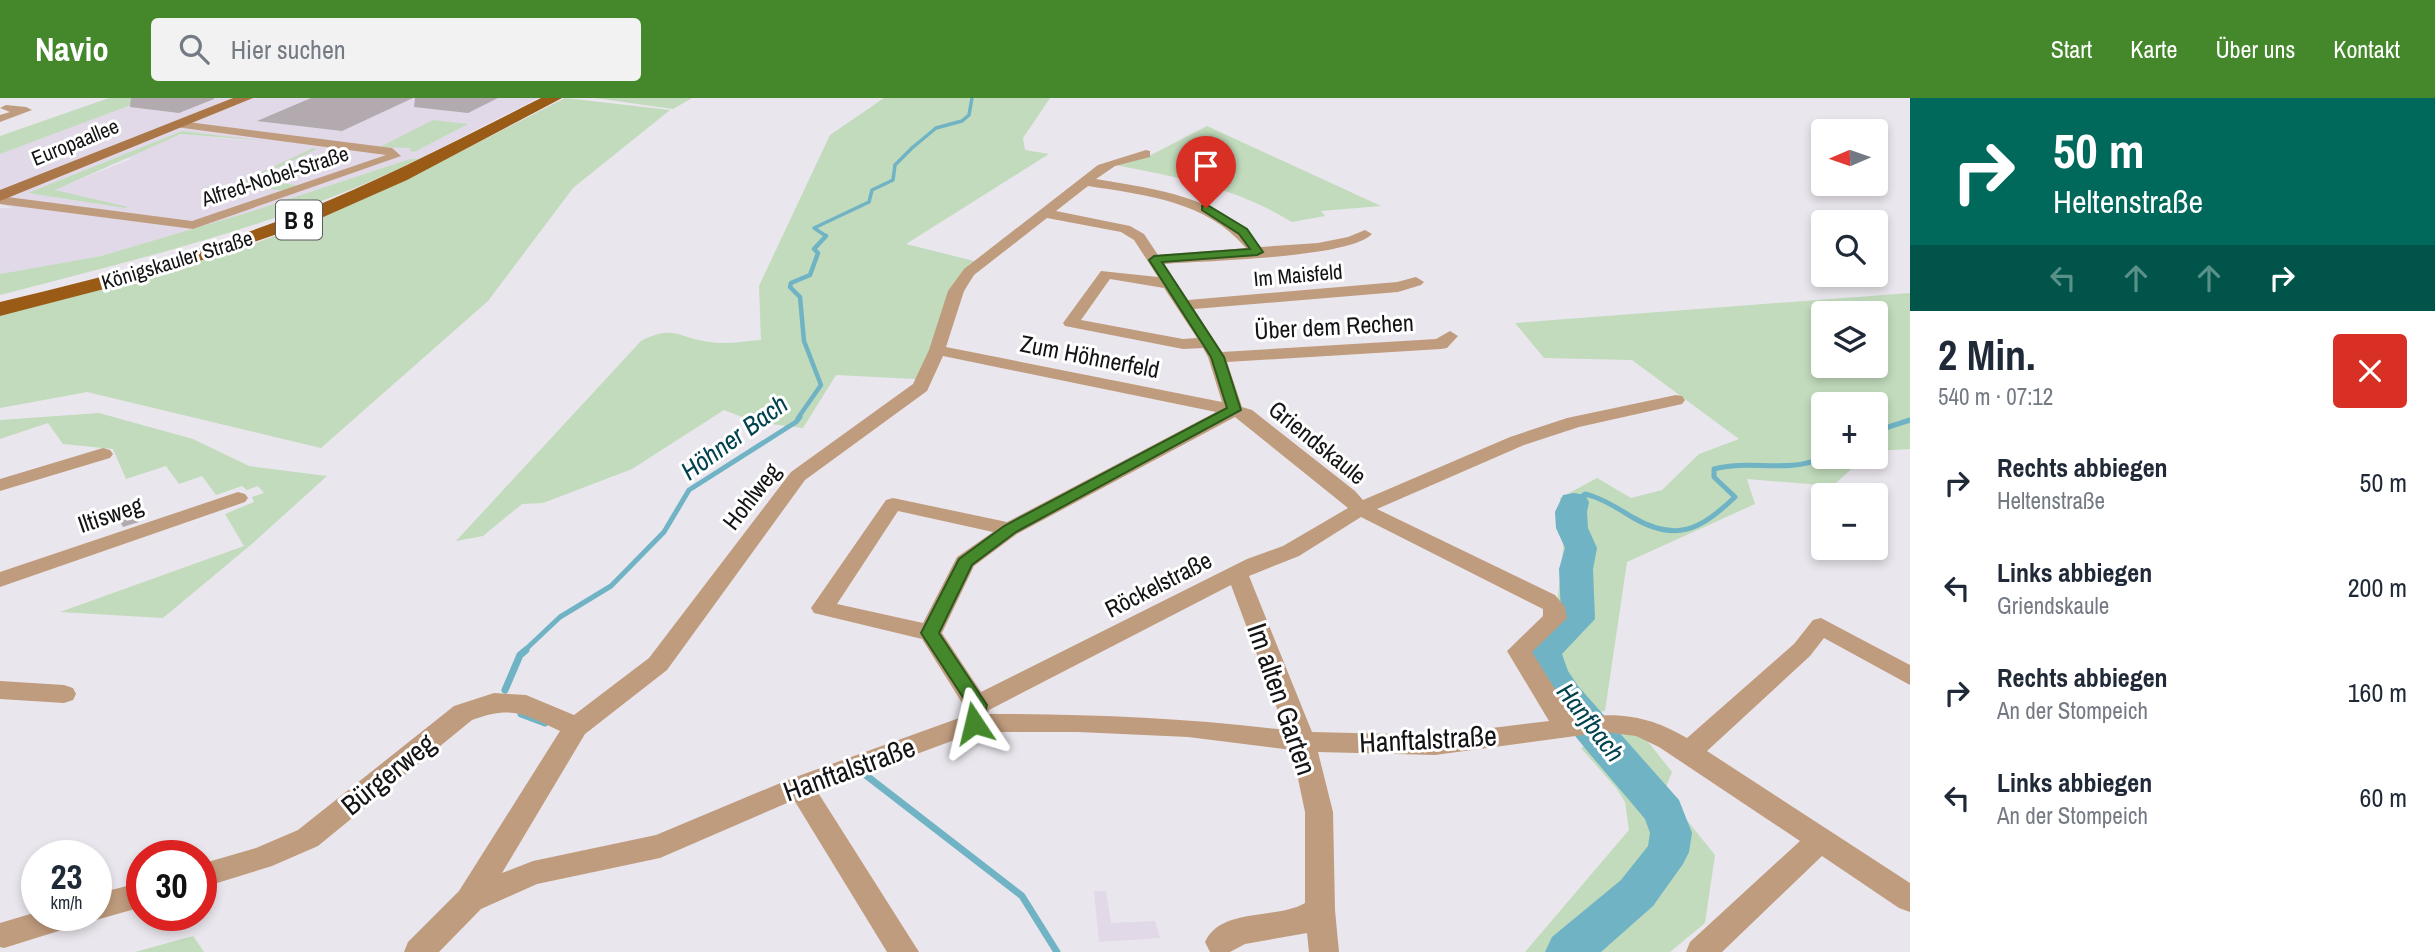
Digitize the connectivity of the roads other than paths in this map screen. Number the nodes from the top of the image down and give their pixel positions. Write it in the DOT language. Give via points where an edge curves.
graph roads {
  1 [pos="36,98"];
  2 [pos="246,98"];
  3 [pos="554,98"];
  4 [pos="2,111"];
  5 [pos="180,125"];
  6 [pos="1146,154"];
  7 [pos="398,165"];
  8 [pos="1088,182"];
  9 [pos="0,198"];
  10 [pos="1045,213"];
  11 [pos="1365,234"];
  12 [pos="1257,252"];
  13 [pos="1154,260"];
  14 [pos="1416,282"];
  15 [pos="1170,284"];
  16 [pos="0,300"];
  17 [pos="1184,305"];
  18 [pos="0,309"];
  19 [pos="1450,337"];
  20 [pos="937,350"];
  21 [pos="1213,350"];
  22 [pos="1676,400"];
  23 [pos="1234,410"];
  24 [pos="103,454"];
  25 [pos="0,485"];
  26 [pos="238,498"];
  27 [pos="1360,509"];
  28 [pos="1010,529"];
  29 [pos="1237,573"];
  30 [pos="0,580"];
  31 [pos="930,633"];
  32 [pos="1910,676"];
  33 [pos="0,690"];
  34 [pos="64,694"];
  35 [pos="976,714"];
  36 [pos="1584,726"];
  37 [pos="576,727"];
  38 [pos="1303,743"];
  39 [pos="1689,752"];
  40 [pos="800,786"];
  41 [pos="1821,839"];
  42 [pos="217,871"];
  43 [pos="1905,894"];
  44 [pos="470,900"];
  45 [pos="1320,910"];
  46 [pos="24,931"];
  47 [pos="1,939"];
  48 [pos="1220,942"];
  49 [pos="419,952"];
  50 [pos="904,952"];
  51 [pos="1324,952"];
  52 [pos="1701,952"];
  1 -- 4 [label="street"];
  2 -- 5 [label="main road, Europaallee"];
  3 -- 7 [label="main road, Königskauler Straße / B 8"];
  5 -- 7 [label="street" via="392,152"];
  5 -- 9 [label="main road, Europaallee"];
  6 -- 8 [label="street, Hohlweg" via="1111,163"];
  7 -- 9 [label="street, Alfred-Nobel-Straße" via="193,225"];
  7 -- 16 [label="main road, Königskauler Straße / B 8" via="310,209"];
  7 -- 18 [label="main road, Königskauler Straße / B 8" via="341,203 269,232"];
  8 -- 10 [label="street, Hohlweg"];
  8 -- 12 [label="street" via="1206,208 1243,232"];
  10 -- 13 [label="street, Griendskaule" via="1134,233"];
  10 -- 20 [label="street, Hohlweg" via="961,281"];
  11 -- 12 [label="street" via="1318,247"];
  12 -- 13 [label="street"];
  13 -- 15 [label="street, Griendskaule"];
  14 -- 17 [label="street, Im Maisfeld"];
  15 -- 17 [label="street, Griendskaule"];
  15 -- 21 [label="street" via="1106,274 1071,323"];
  17 -- 21 [label="street, Griendskaule"];
  19 -- 21 [label="street, Über dem Rechen" via="1441,344"];
  20 -- 23 [label="street, Zum Höhnerfeld"];
  20 -- 37 [label="street, Hohlweg" via="921,387 798,476 658,664"];
  21 -- 23 [label="street, Griendskaule"];
  22 -- 27 [label="street, Röckelstraße" via="1562,425"];
  23 -- 27 [label="street, Griendskaule" via="1245,414"];
  23 -- 28 [label="street"];
  24 -- 25 [label="street"];
  26 -- 30 [label="street, Iltisweg"];
  27 -- 29 [label="street, Röckelstraße" via="1291,551"];
  27 -- 36 [label="street" via="1554,607 1555,618 1519,651"];
  28 -- 31 [label="street" via="965,562"];
  28 -- 31 [label="street" via="893,504 822,608"];
  29 -- 35 [label="street, Röckelstraße"];
  29 -- 38 [label="street, Im alten Garten"];
  31 -- 35 [label="street"];
  32 -- 39 [label="street" via="1821,626 1802,650"];
  33 -- 34 [label="street"];
  35 -- 38 [label="street, Hanftalstraße" via="1188,728"];
  35 -- 40 [label="street, Hanftalstraße"];
  36 -- 38 [label="street, Hanftalstraße" via="1435,745"];
  36 -- 39 [label="street, Hanftalstraße" via="1626,722 1652,729"];
  37 -- 42 [label="street, Bürgerweg" via="526,704 494,702 463,713 308,838"];
  37 -- 44 [label="street, Hohlweg"];
  38 -- 45 [label="street, Im alten Garten" via="1318,812"];
  39 -- 41 [label="street, Hanftalstraße"];
  40 -- 44 [label="street, Hanftalstraße" via="660,846 533,873"];
  40 -- 50 [label="street"];
  41 -- 43 [label="street, Hanftalstraße"];
  41 -- 52 [label="street"];
  44 -- 49 [label="street, Hanftalstraße"];
  45 -- 48 [label="street" via="1298,923 1240,931"];
  45 -- 51 [label="street, Im alten Garten"];
  46 -- 47 [label="street"];
}
